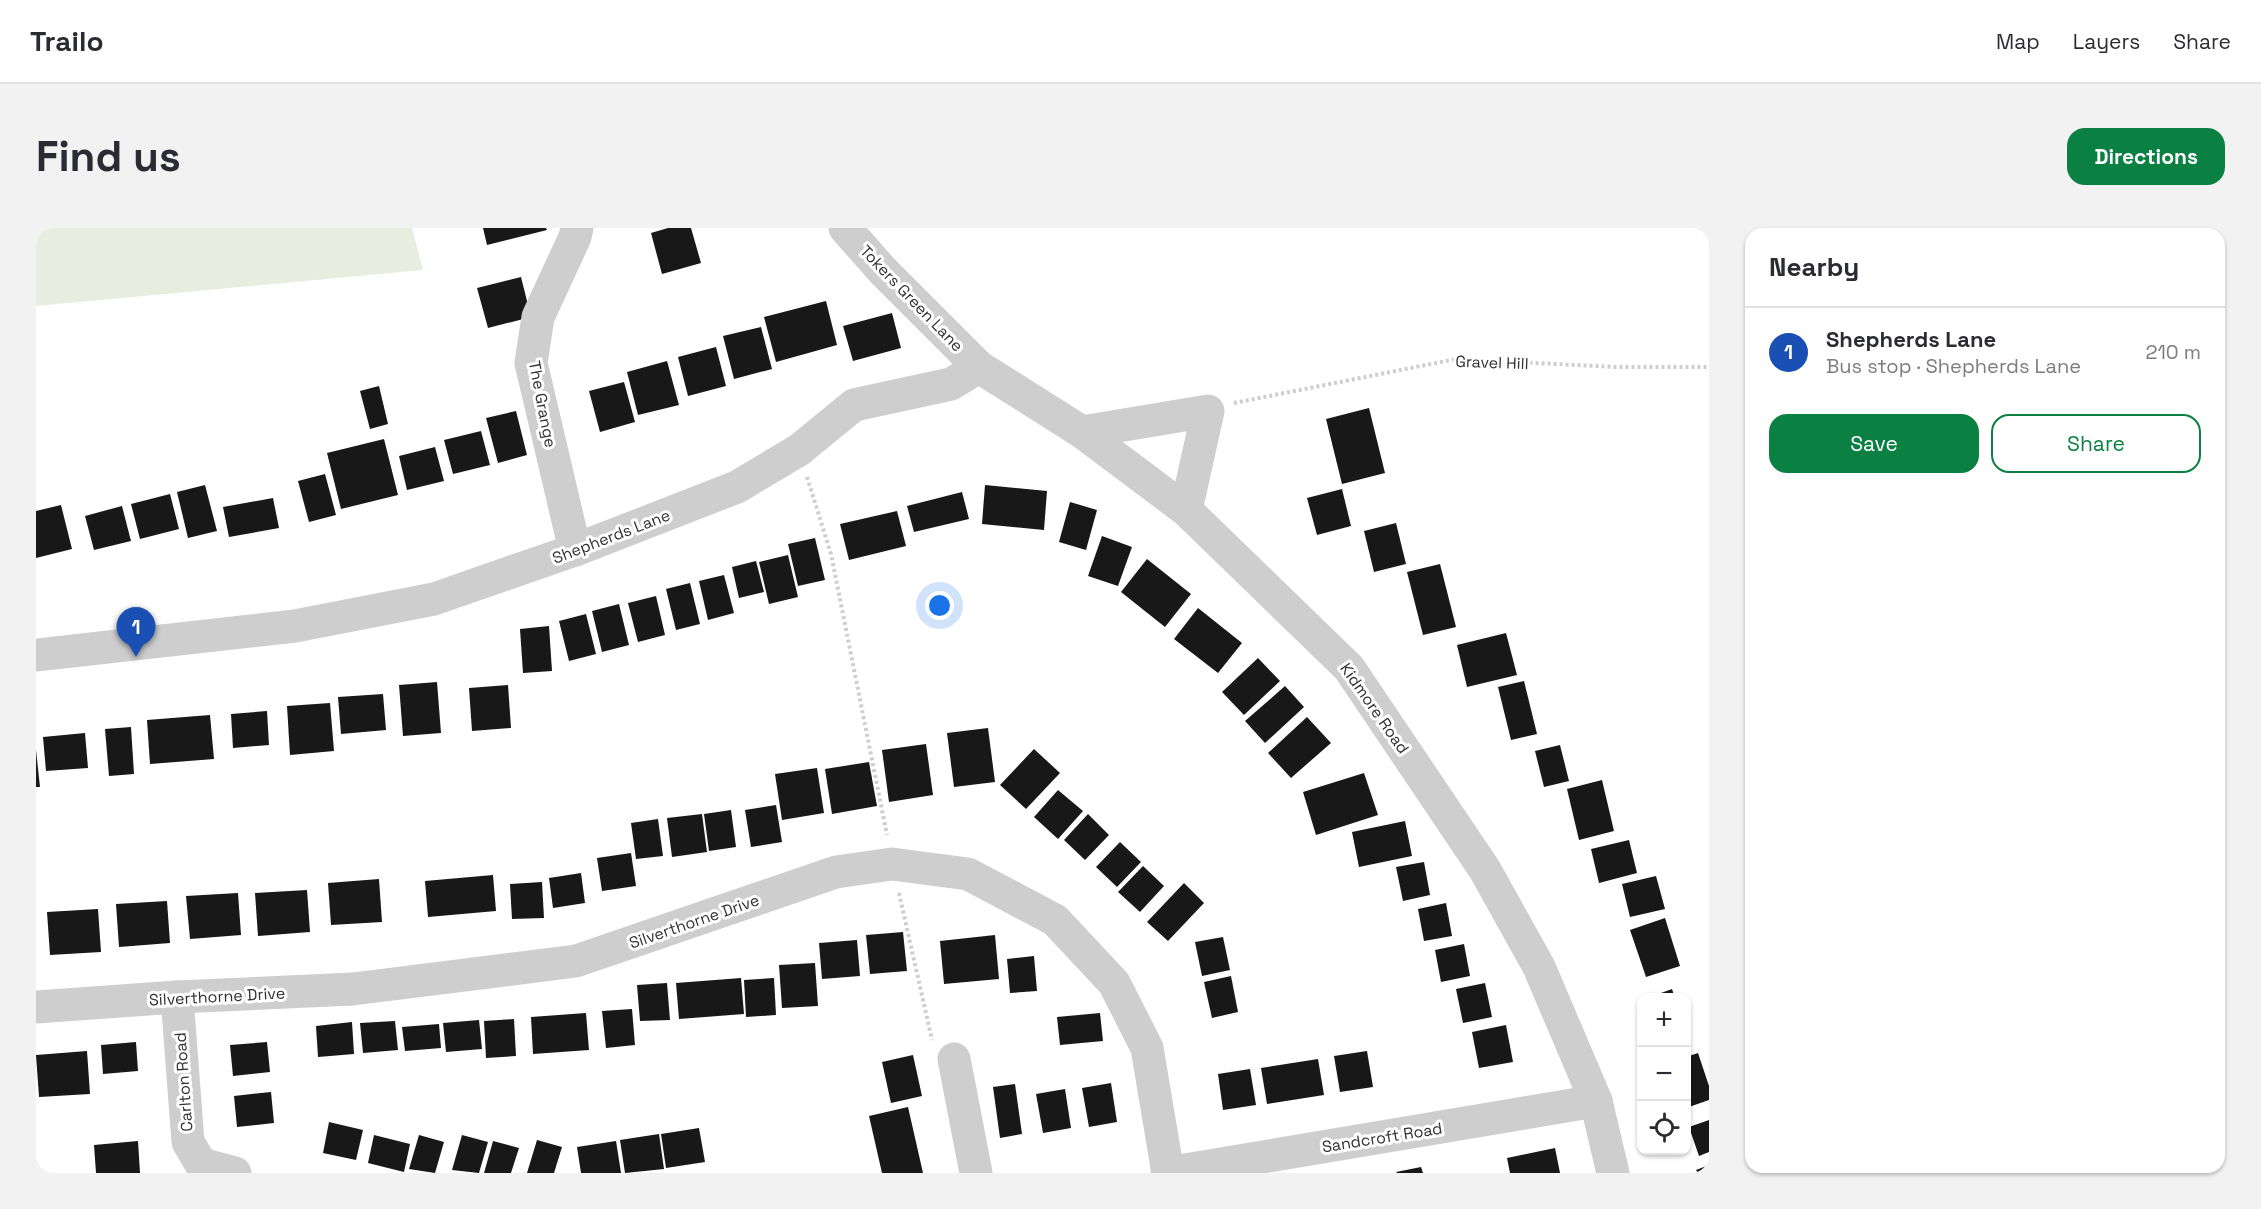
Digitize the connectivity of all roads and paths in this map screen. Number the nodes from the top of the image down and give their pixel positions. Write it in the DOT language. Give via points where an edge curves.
graph roads {
  1 [pos="577,228"];
  2 [pos="845,228"];
  3 [pos="979,367"];
  4 [pos="1709,367"];
  5 [pos="1208,411"];
  6 [pos="1082,432"];
  7 [pos="799,450"];
  8 [pos="1186,510"];
  9 [pos="575,550"];
  10 [pos="36,655"];
  11 [pos="892,864"];
  12 [pos="177,997"];
  13 [pos="36,1007"];
  14 [pos="954,1059"];
  15 [pos="1596,1101"];
  16 [pos="235,1173"];
  17 [pos="976,1173"];
  18 [pos="1168,1173"];
  19 [pos="1613,1173"];
  1 -- 9 [label="street, The Grange" via="538,317 531,363"];
  2 -- 3 [label="street, Tokers Green Lane"];
  3 -- 6 [label="street, Kidmore Road"];
  3 -- 7 [label="street, Shepherds Lane" via="951,384 855,405"];
  4 -- 5 [label="path, Gravel Hill" via="1456,359"];
  5 -- 6 [label="street"];
  5 -- 8 [label="street"];
  6 -- 8 [label="street, Kidmore Road"];
  7 -- 9 [label="street, Shepherds Lane" via="737,487"];
  7 -- 11 [label="path" via="831,554"];
  8 -- 15 [label="street, Kidmore Road" via="1349,668 1485,870 1539,967"];
  9 -- 10 [label="street, Shepherds Lane" via="422,602 295,626"];
  11 -- 12 [label="street, Silverthorne Drive" via="836,872 576,961 353,989"];
  11 -- 14 [label="path" via="930,1038"];
  11 -- 18 [label="street, Silverthorne Drive" via="968,874 1055,920 1114,983 1148,1048"];
  12 -- 13 [label="street, Silverthorne Drive"];
  12 -- 16 [label="street, Carlton Road" via="188,1142 201,1164"];
  14 -- 17 [label="street"];
  15 -- 18 [label="street, Sandcroft Road"];
  15 -- 19 [label="street, Kidmore Road"];
}
